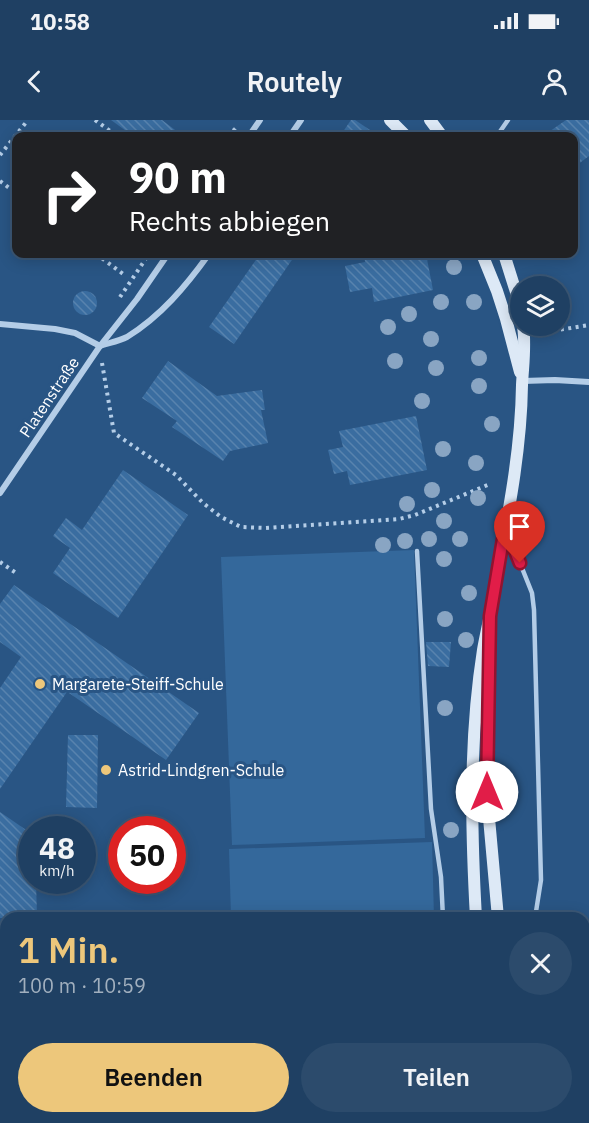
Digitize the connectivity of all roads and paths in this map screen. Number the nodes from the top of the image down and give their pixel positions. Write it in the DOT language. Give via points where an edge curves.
graph roads {
  1 [pos="28,120"];
  2 [pos="95,120"];
  3 [pos="390,120"];
  4 [pos="240,125"];
  5 [pos="18,132"];
  6 [pos="112,132"];
  7 [pos="232,132"];
  8 [pos="402,132"];
  9 [pos="12,140"];
  10 [pos="0,155"];
  11 [pos="101,258"];
  12 [pos="165,258"];
  13 [pos="206,258"];
  14 [pos="484,258"];
  15 [pos="505,258"];
  16 [pos="126,276"];
  17 [pos="511,276"];
  18 [pos="0,324"];
  19 [pos="589,325"];
  20 [pos="570,328"];
  21 [pos="523,336"];
  22 [pos="100,346"];
  23 [pos="522,381"];
  24 [pos="589,382"];
  25 [pos="490,484"];
  26 [pos="0,493"];
  27 [pos="505,527"];
  28 [pos="417,551"];
  29 [pos="0,562"];
  30 [pos="16,573"];
  31 [pos="490,616"];
  32 [pos="443,912"];
  33 [pos="476,912"];
  34 [pos="497,912"];
  35 [pos="536,912"];
  1 -- 5 [label="path"];
  2 -- 6 [label="path"];
  3 -- 8 [label="main road"];
  4 -- 7 [label="path"];
  9 -- 10 [label="path"];
  11 -- 16 [label="path"];
  12 -- 22 [label="street, Platenstraße"];
  13 -- 22 [label="street, Platenstraße" via="175,298 154,317 125,338"];
  14 -- 23 [label="main road" via="506,318"];
  15 -- 17 [label="main road"];
  18 -- 22 [label="street" via="75,333"];
  19 -- 20 [label="path"];
  21 -- 23 [label="main road"];
  22 -- 25 [label="path" via="114,432 176,475 221,517 241,527 399,519"];
  22 -- 26 [label="street, Platenstraße"];
  23 -- 24 [label="street"];
  23 -- 27 [label="main road" via="518,448"];
  27 -- 31 [label="main road"];
  27 -- 35 [label="lane" via="532,593 534,610 541,880"];
  28 -- 32 [label="lane" via="431,809"];
  29 -- 30 [label="path"];
  31 -- 33 [label="main road" via="476,699 472,771"];
  31 -- 34 [label="main road" via="487,777"];
}
